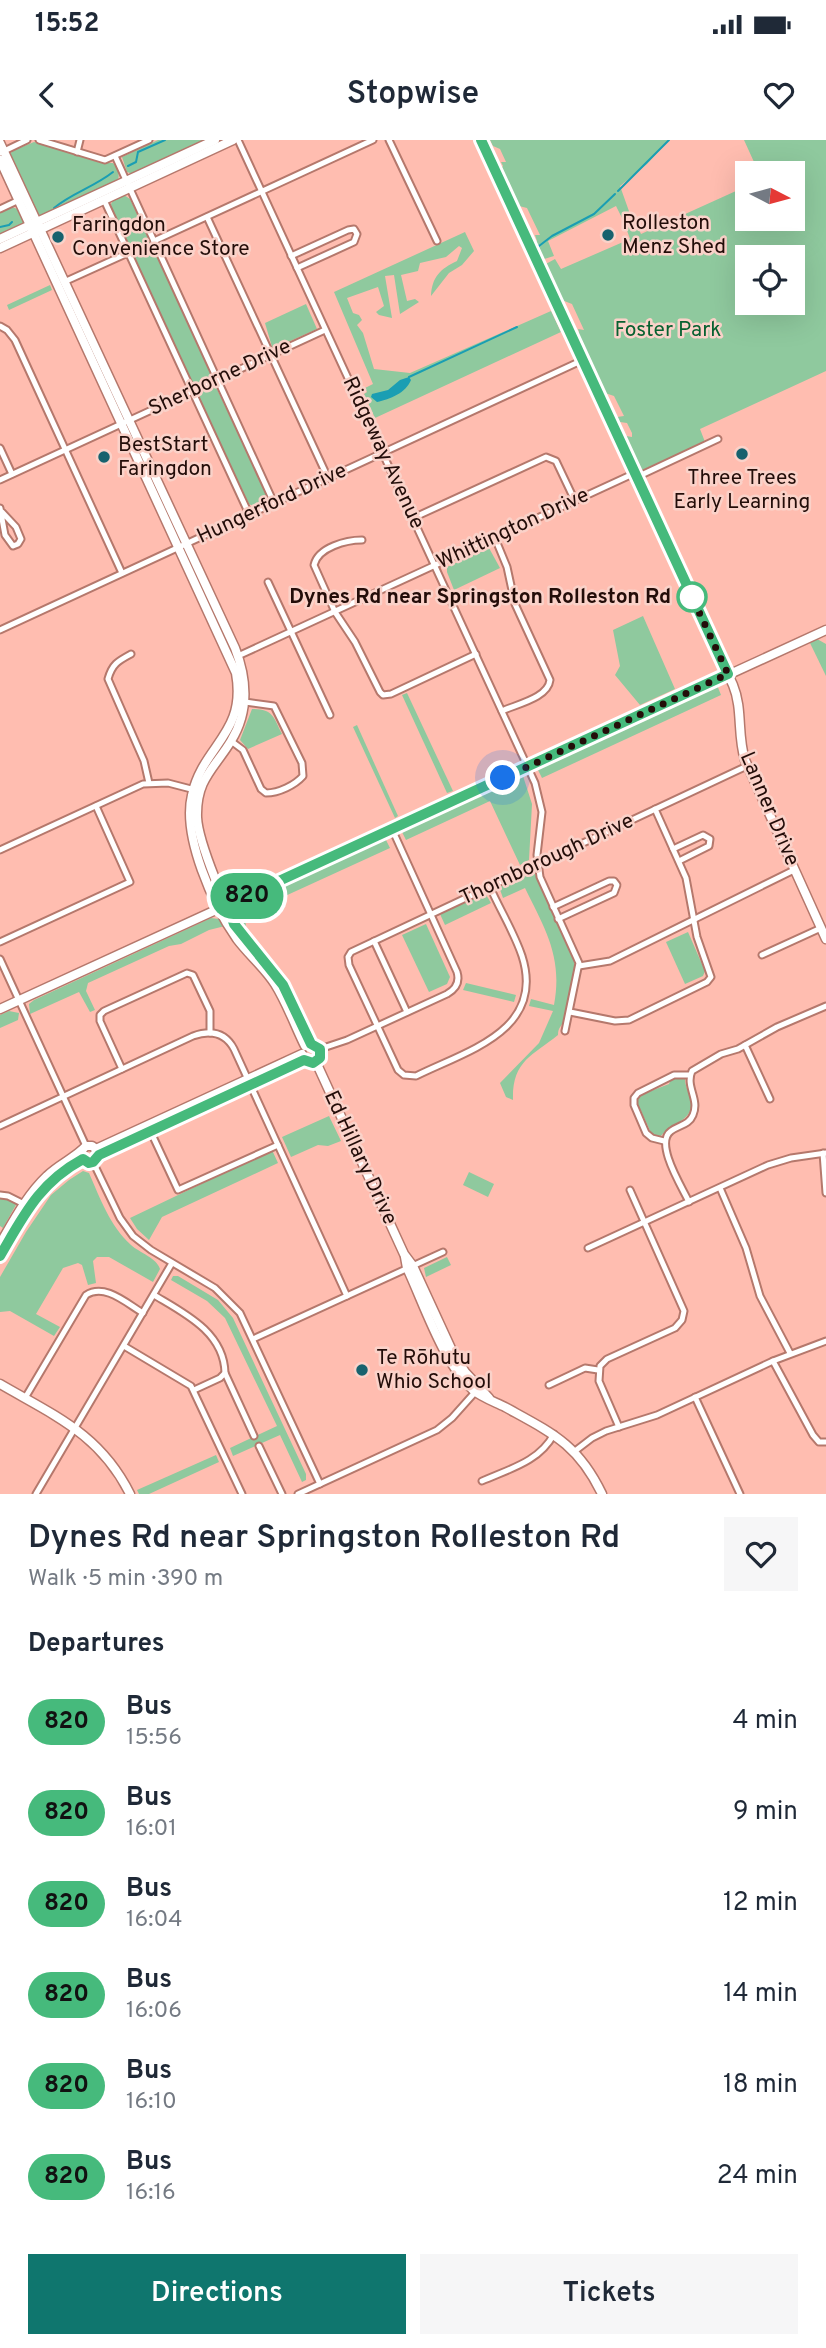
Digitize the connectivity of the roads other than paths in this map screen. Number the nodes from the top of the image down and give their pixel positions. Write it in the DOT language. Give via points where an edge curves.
graph roads {
  1 [pos="27,140"];
  2 [pos="39,140"];
  3 [pos="80,140"];
  4 [pos="149,140"];
  5 [pos="215,140"];
  6 [pos="236,140"];
  7 [pos="373,140"];
  8 [pos="389,140"];
  9 [pos="481,140"];
  10 [pos="1,149"];
  11 [pos="77,152"];
  12 [pos="115,156"];
  13 [pos="0,160"];
  14 [pos="128,184"];
  15 [pos="262,191"];
  16 [pos="102,196"];
  17 [pos="22,199"];
  18 [pos="0,209"];
  19 [pos="207,217"];
  20 [pos="35,227"];
  21 [pos="0,239"];
  22 [pos="325,240"];
  23 [pos="154,241"];
  24 [pos="437,241"];
  25 [pos="0,248"];
  26 [pos="128,253"];
  27 [pos="330,253"];
  28 [pos="291,256"];
  29 [pos="297,268"];
  30 [pos="61,284"];
  31 [pos="0,326"];
  32 [pos="325,330"];
  33 [pos="271,354"];
  34 [pos="583,360"];
  35 [pos="218,379"];
  36 [pos="192,391"];
  37 [pos="125,422"];
  38 [pos="718,439"];
  39 [pos="0,448"];
  40 [pos="65,450"];
  41 [pos="383,453"];
  42 [pos="12,474"];
  43 [pos="636,475"];
  44 [pos="328,478"];
  45 [pos="0,480"];
  46 [pos="575,501"];
  47 [pos="274,503"];
  48 [pos="1,510"];
  49 [pos="249,514"];
  50 [pos="413,519"];
  51 [pos="495,538"];
  52 [pos="362,540"];
  53 [pos="182,545"];
  54 [pos="435,566"];
  55 [pos="122,573"];
  56 [pos="196,577"];
  57 [pos="268,582"];
  58 [pos="335,612"];
  59 [pos="0,629"];
  60 [pos="291,632"];
  61 [pos="825,633"];
  62 [pos="131,654"];
  63 [pos="476,654"];
  64 [pos="238,656"];
  65 [pos="728,674"];
  66 [pos="244,702"];
  67 [pos="502,711"];
  68 [pos="330,715"];
  69 [pos="231,741"];
  70 [pos="528,766"];
  71 [pos="747,766"];
  72 [pos="149,783"];
  73 [pos="197,791"];
  74 [pos="96,806"];
  75 [pos="655,809"];
  76 [pos="392,829"];
  77 [pos="673,849"];
  78 [pos="0,850"];
  79 [pos="679,861"];
  80 [pos="537,865"];
  81 [pos="794,870"];
  82 [pos="490,887"];
  83 [pos="589,890"];
  84 [pos="594,903"];
  85 [pos="223,906"];
  86 [pos="553,907"];
  87 [pos="431,914"];
  88 [pos="558,919"];
  89 [pos="694,920"];
  90 [pos="824,933"];
  91 [pos="374,941"];
  92 [pos="0,942"];
  93 [pos="762,955"];
  94 [pos="0,959"];
  95 [pos="579,967"];
  96 [pos="19,1000"];
  97 [pos="826,1006"];
  98 [pos="0,1009"];
  99 [pos="407,1012"];
  100 [pos="570,1012"];
  101 [pos="377,1026"];
  102 [pos="565,1031"];
  103 [pos="210,1032"];
  104 [pos="745,1045"];
  105 [pos="320,1049"];
  106 [pos="306,1051"];
  107 [pos="316,1062"];
  108 [pos="122,1069"];
  109 [pos="690,1075"];
  110 [pos="249,1082"];
  111 [pos="63,1096"];
  112 [pos="770,1099"];
  113 [pos="0,1117"];
  114 [pos="1,1125"];
  115 [pos="149,1128"];
  116 [pos="664,1141"];
  117 [pos="278,1145"];
  118 [pos="84,1153"];
  119 [pos="824,1153"];
  120 [pos="96,1155"];
  121 [pos="720,1188"];
  122 [pos="629,1190"];
  123 [pos="826,1193"];
  124 [pos="0,1195"];
  125 [pos="690,1202"];
  126 [pos="26,1205"];
  127 [pos="645,1222"];
  128 [pos="0,1244"];
  129 [pos="588,1248"];
  130 [pos="443,1252"];
  131 [pos="0,1256"];
  132 [pos="172,1263"];
  133 [pos="410,1267"];
  134 [pos="154,1294"];
  135 [pos="347,1296"];
  136 [pos="143,1313"];
  137 [pos="253,1339"];
  138 [pos="826,1340"];
  139 [pos="124,1346"];
  140 [pos="790,1353"];
  141 [pos="773,1361"];
  142 [pos="598,1370"];
  143 [pos="225,1373"];
  144 [pos="0,1384"];
  145 [pos="549,1385"];
  146 [pos="194,1390"];
  147 [pos="477,1390"];
  148 [pos="695,1397"];
  149 [pos="25,1398"];
  150 [pos="75,1427"];
  151 [pos="619,1427"];
  152 [pos="554,1434"];
  153 [pos="254,1436"];
  154 [pos="826,1442"];
  155 [pos="259,1446"];
  156 [pos="575,1451"];
  157 [pos="482,1481"];
  158 [pos="320,1484"];
  159 [pos="36,1494"];
  160 [pos="130,1494"];
  161 [pos="242,1494"];
  162 [pos="282,1494"];
  163 [pos="298,1494"];
  164 [pos="602,1494"];
  165 [pos="740,1494"];
  1 -- 10 [label="street"];
  2 -- 11 [label="street"];
  3 -- 11 [label="street"];
  4 -- 12 [label="street"];
  5 -- 14 [label="street"];
  6 -- 14 [label="street"];
  6 -- 15 [label="street, Ridgeway Avenue"];
  7 -- 15 [label="street"];
  8 -- 24 [label="street"];
  9 -- 34 [label="street, Lanner Drive"];
  10 -- 17 [label="street"];
  11 -- 12 [label="street" via="102,160"];
  12 -- 14 [label="street"];
  13 -- 17 [label="street"];
  14 -- 16 [label="street"];
  14 -- 23 [label="street"];
  15 -- 19 [label="street"];
  15 -- 28 [label="street, Ridgeway Avenue"];
  16 -- 20 [label="street"];
  16 -- 26 [label="street"];
  17 -- 18 [label="street"];
  17 -- 20 [label="street"];
  19 -- 23 [label="street"];
  19 -- 33 [label="street"];
  20 -- 21 [label="street"];
  20 -- 25 [label="street"];
  20 -- 30 [label="street"];
  22 -- 27 [label="street"];
  22 -- 27 [label="street" via="348,230 357,234 354,242"];
  22 -- 28 [label="street"];
  23 -- 35 [label="street"];
  26 -- 30 [label="street"];
  26 -- 36 [label="street"];
  27 -- 29 [label="street"];
  28 -- 29 [label="street, Ridgeway Avenue"];
  29 -- 32 [label="street, Ridgeway Avenue"];
  30 -- 37 [label="street"];
  31 -- 40 [label="street" via="15,340"];
  32 -- 33 [label="street, Sherborne Drive"];
  32 -- 41 [label="street, Ridgeway Avenue"];
  33 -- 35 [label="street, Sherborne Drive"];
  33 -- 44 [label="street"];
  34 -- 41 [label="street, Hungerford Drive"];
  34 -- 43 [label="street, Lanner Drive"];
  35 -- 36 [label="street, Sherborne Drive"];
  35 -- 47 [label="street"];
  36 -- 37 [label="street, Sherborne Drive"];
  36 -- 49 [label="street"];
  37 -- 40 [label="street, Sherborne Drive"];
  37 -- 53 [label="street"];
  38 -- 43 [label="street, Whittington Drive"];
  39 -- 42 [label="street"];
  40 -- 42 [label="street, Sherborne Drive"];
  40 -- 55 [label="street"];
  41 -- 44 [label="street, Hungerford Drive"];
  41 -- 50 [label="street, Ridgeway Avenue"];
  42 -- 45 [label="street, Sherborne Drive"];
  43 -- 46 [label="street, Whittington Drive"];
  43 -- 65 [label="street, Lanner Drive"];
  44 -- 47 [label="street, Hungerford Drive"];
  46 -- 50 [label="street" via="556,461 546,457"];
  46 -- 51 [label="street, Whittington Drive"];
  47 -- 49 [label="street, Hungerford Drive"];
  48 -- 48 [label="street" via="18,530 18,544 8,542"];
  49 -- 53 [label="street, Hungerford Drive"];
  50 -- 54 [label="street, Ridgeway Avenue"];
  51 -- 54 [label="street, Whittington Drive"];
  51 -- 67 [label="street" via="515,604 550,680 544,692"];
  52 -- 58 [label="street" via="349,540 315,560"];
  53 -- 55 [label="street, Hungerford Drive"];
  53 -- 56 [label="street"];
  54 -- 58 [label="street, Whittington Drive"];
  54 -- 63 [label="street, Ridgeway Avenue"];
  55 -- 59 [label="street, Hungerford Drive"];
  56 -- 64 [label="street"];
  56 -- 73 [label="street" via="236,673 238,691 232,722 201,769"];
  57 -- 60 [label="street"];
  58 -- 60 [label="street, Whittington Drive"];
  58 -- 63 [label="street" via="383,695"];
  60 -- 64 [label="street, Whittington Drive"];
  60 -- 68 [label="street"];
  61 -- 65 [label="street"];
  62 -- 72 [label="street" via="116,662 108,679"];
  63 -- 67 [label="street, Ridgeway Avenue"];
  64 -- 66 [label="street"];
  65 -- 70 [label="street"];
  65 -- 71 [label="street, Lanner Drive" via="738,701"];
  66 -- 69 [label="street"];
  66 -- 69 [label="street" via="274,706 302,763 303,776 278,792 267,793 243,750"];
  67 -- 70 [label="street, Ridgeway Avenue"];
  69 -- 73 [label="street"];
  70 -- 76 [label="street"];
  70 -- 80 [label="street, Ridgeway Avenue" via="542,811"];
  71 -- 75 [label="street, Thornborough Drive"];
  71 -- 81 [label="street, Lanner Drive"];
  72 -- 73 [label="street"];
  72 -- 74 [label="street"];
  73 -- 85 [label="street" via="189,813 190,832"];
  74 -- 78 [label="street"];
  74 -- 92 [label="street" via="130,882"];
  75 -- 77 [label="street"];
  75 -- 80 [label="street, Thornborough Drive"];
  76 -- 85 [label="street"];
  76 -- 87 [label="street"];
  77 -- 79 [label="street"];
  77 -- 79 [label="street" via="703,835 710,839 709,846"];
  79 -- 89 [label="street"];
  80 -- 82 [label="street, Thornborough Drive"];
  80 -- 86 [label="street"];
  81 -- 89 [label="street"];
  81 -- 90 [label="street, Lanner Drive"];
  82 -- 87 [label="street, Thornborough Drive"];
  82 -- 101 [label="street" via="524,965 524,994 513,1020 484,1044 412,1077 398,1070"];
  83 -- 84 [label="street"];
  83 -- 84 [label="street" via="609,881 617,885 614,893"];
  83 -- 86 [label="street"];
  84 -- 88 [label="street"];
  85 -- 96 [label="street"];
  85 -- 106 [label="street" via="238,940 275,984"];
  86 -- 88 [label="street"];
  87 -- 91 [label="street, Thornborough Drive"];
  87 -- 99 [label="street" via="458,980 450,992"];
  88 -- 95 [label="street"];
  89 -- 95 [label="street" via="610,961"];
  89 -- 100 [label="street" via="712,972 709,981 629,1020"];
  90 -- 93 [label="street"];
  91 -- 99 [label="street"];
  91 -- 101 [label="street, Thornborough Drive" via="348,954"];
  94 -- 96 [label="street"];
  95 -- 100 [label="street"];
  96 -- 98 [label="street"];
  96 -- 111 [label="street"];
  97 -- 104 [label="street"];
  99 -- 101 [label="street"];
  100 -- 102 [label="street"];
  101 -- 105 [label="street"];
  103 -- 108 [label="street"];
  103 -- 108 [label="street" via="210,1011 193,975 187,973 100,1015"];
  103 -- 110 [label="street" via="228,1040"];
  104 -- 109 [label="street" via="721,1054"];
  104 -- 112 [label="street"];
  105 -- 106 [label="street"];
  105 -- 107 [label="street"];
  106 -- 107 [label="street" via="310,1063"];
  106 -- 110 [label="street"];
  107 -- 133 [label="street, Ed Hillary Drive"];
  108 -- 111 [label="street"];
  109 -- 116 [label="street" via="693,1115"];
  109 -- 116 [label="street" via="674,1075 634,1098 649,1136"];
  110 -- 115 [label="street"];
  110 -- 117 [label="street"];
  111 -- 114 [label="street"];
  111 -- 118 [label="street"];
  113 -- 114 [label="street"];
  115 -- 117 [label="street" via="178,1190"];
  115 -- 120 [label="street"];
  116 -- 125 [label="street"];
  117 -- 135 [label="street"];
  118 -- 120 [label="street"];
  118 -- 120 [label="street" via="89,1163"];
  118 -- 126 [label="street"];
  119 -- 121 [label="street" via="768,1165"];
  119 -- 123 [label="street"];
  120 -- 132 [label="street" via="127,1229"];
  121 -- 125 [label="street"];
  121 -- 140 [label="street" via="746,1248 760,1296"];
  122 -- 127 [label="street"];
  124 -- 126 [label="street"];
  125 -- 127 [label="street"];
  126 -- 128 [label="street"];
  126 -- 131 [label="street"];
  127 -- 129 [label="street"];
  127 -- 142 [label="street" via="682,1305 682,1320 675,1328 607,1359"];
  130 -- 133 [label="street"];
  132 -- 134 [label="street"];
  132 -- 137 [label="street" via="226,1296"];
  133 -- 135 [label="street"];
  133 -- 147 [label="street, Ed Hillary Drive"];
  134 -- 136 [label="street"];
  134 -- 143 [label="street" via="203,1326 215,1342"];
  135 -- 137 [label="street"];
  136 -- 139 [label="street"];
  136 -- 149 [label="street" via="104,1291 86,1295"];
  137 -- 158 [label="street"];
  138 -- 140 [label="street"];
  139 -- 146 [label="street"];
  139 -- 150 [label="street"];
  140 -- 141 [label="street"];
  141 -- 148 [label="street"];
  141 -- 154 [label="street" via="813,1435"];
  142 -- 145 [label="street" via="585,1368"];
  142 -- 151 [label="street"];
  143 -- 146 [label="street"];
  143 -- 153 [label="street"];
  144 -- 149 [label="street"];
  146 -- 161 [label="street"];
  147 -- 152 [label="street, Ed Hillary Drive"];
  147 -- 158 [label="street" via="438,1430"];
  148 -- 151 [label="street"];
  148 -- 165 [label="street"];
  149 -- 150 [label="street"];
  150 -- 159 [label="street"];
  150 -- 160 [label="street" via="105,1455"];
  151 -- 156 [label="street"];
  152 -- 156 [label="street, Ed Hillary Drive"];
  152 -- 157 [label="street" via="534,1458"];
  155 -- 162 [label="street"];
  156 -- 164 [label="street, Ed Hillary Drive"];
  158 -- 163 [label="street"];
}
